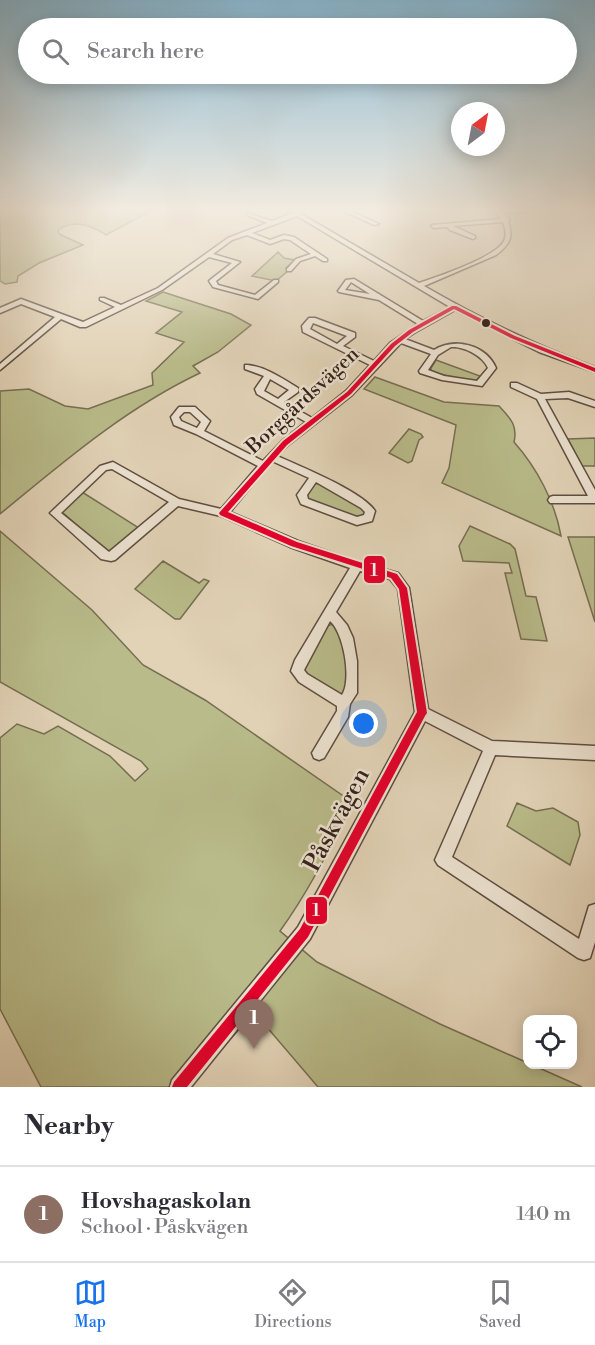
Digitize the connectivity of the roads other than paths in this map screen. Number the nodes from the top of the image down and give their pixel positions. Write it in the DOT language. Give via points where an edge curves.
graph roads {
  1 [pos="198,261"];
  2 [pos="232,261"];
  3 [pos="297,261"];
  4 [pos="379,261"];
  5 [pos="481,261"];
  6 [pos="289,270"];
  7 [pos="276,281"];
  8 [pos="419,285"];
  9 [pos="380,298"];
  10 [pos="102,299"];
  11 [pos="454,307"];
  12 [pos="123,308"];
  13 [pos="0,311"];
  14 [pos="59,317"];
  15 [pos="422,324"];
  16 [pos="400,340"];
  17 [pos="338,347"];
  18 [pos="435,353"];
  19 [pos="375,364"];
  20 [pos="248,367"];
  21 [pos="0,368"];
  22 [pos="595,370"];
  23 [pos="269,375"];
  24 [pos="514,385"];
  25 [pos="540,397"];
  26 [pos="180,400"];
  27 [pos="279,402"];
  28 [pos="595,404"];
  29 [pos="186,408"];
  30 [pos="313,422"];
  31 [pos="199,432"];
  32 [pos="267,461"];
  33 [pos="315,477"];
  34 [pos="595,499"];
  35 [pos="553,500"];
  36 [pos="176,502"];
  37 [pos="224,513"];
  38 [pos="357,566"];
  39 [pos="330,614"];
  40 [pos="344,701"];
  41 [pos="422,713"];
  42 [pos="491,748"];
  43 [pos="319,753"];
  44 [pos="595,753"];
  45 [pos="595,912"];
  46 [pos="179,1087"];
  1 -- 12 [label="street" via="161,288"];
  2 -- 7 [label="street" via="237,262 212,281 214,286 256,298"];
  3 -- 6 [label="street"];
  4 -- 8 [label="street"];
  5 -- 8 [label="street"];
  8 -- 11 [label="street"];
  9 -- 9 [label="street" via="350,280 341,291 351,293"];
  9 -- 15 [label="street"];
  10 -- 12 [label="street"];
  11 -- 15 [label="street, Borggårdsvägen"];
  11 -- 22 [label="street" via="532,346"];
  12 -- 14 [label="street" via="81,325"];
  13 -- 14 [label="street" via="21,301"];
  14 -- 21 [label="street"];
  15 -- 16 [label="street, Borggårdsvägen"];
  16 -- 18 [label="street"];
  16 -- 19 [label="street, Borggårdsvägen"];
  17 -- 17 [label="street" via="306,330 308,322 312,320 352,335"];
  17 -- 19 [label="street"];
  18 -- 18 [label="street" via="457,344 488,359 492,368 479,384 442,378 423,371"];
  19 -- 30 [label="street, Borggårdsvägen" via="349,393"];
  20 -- 23 [label="street"];
  23 -- 27 [label="street" via="260,392"];
  23 -- 27 [label="street" via="295,390"];
  24 -- 25 [label="street"];
  25 -- 28 [label="street" via="568,395"];
  25 -- 34 [label="street"];
  26 -- 29 [label="street"];
  27 -- 30 [label="street"];
  29 -- 31 [label="street" via="206,421"];
  29 -- 31 [label="street" via="175,420"];
  30 -- 32 [label="street, Borggårdsvägen"];
  31 -- 32 [label="street"];
  32 -- 33 [label="street"];
  32 -- 37 [label="street, Borggårdsvägen"];
  33 -- 33 [label="street" via="365,505 370,511 368,518 357,521 304,501 302,495"];
  34 -- 35 [label="street"];
  36 -- 36 [label="street" via="110,465 55,513 111,557"];
  36 -- 37 [label="street"];
  37 -- 38 [label="street"];
  38 -- 39 [label="street"];
  38 -- 41 [label="street" via="394,576 403,588"];
  39 -- 40 [label="street" via="348,636 352,688"];
  39 -- 40 [label="street" via="297,671"];
  40 -- 43 [label="street" via="343,713"];
  41 -- 42 [label="street"];
  41 -- 46 [label="street, Påskvägen" via="304,933"];
  42 -- 44 [label="street"];
  42 -- 45 [label="street" via="443,860 584,952"];
}
